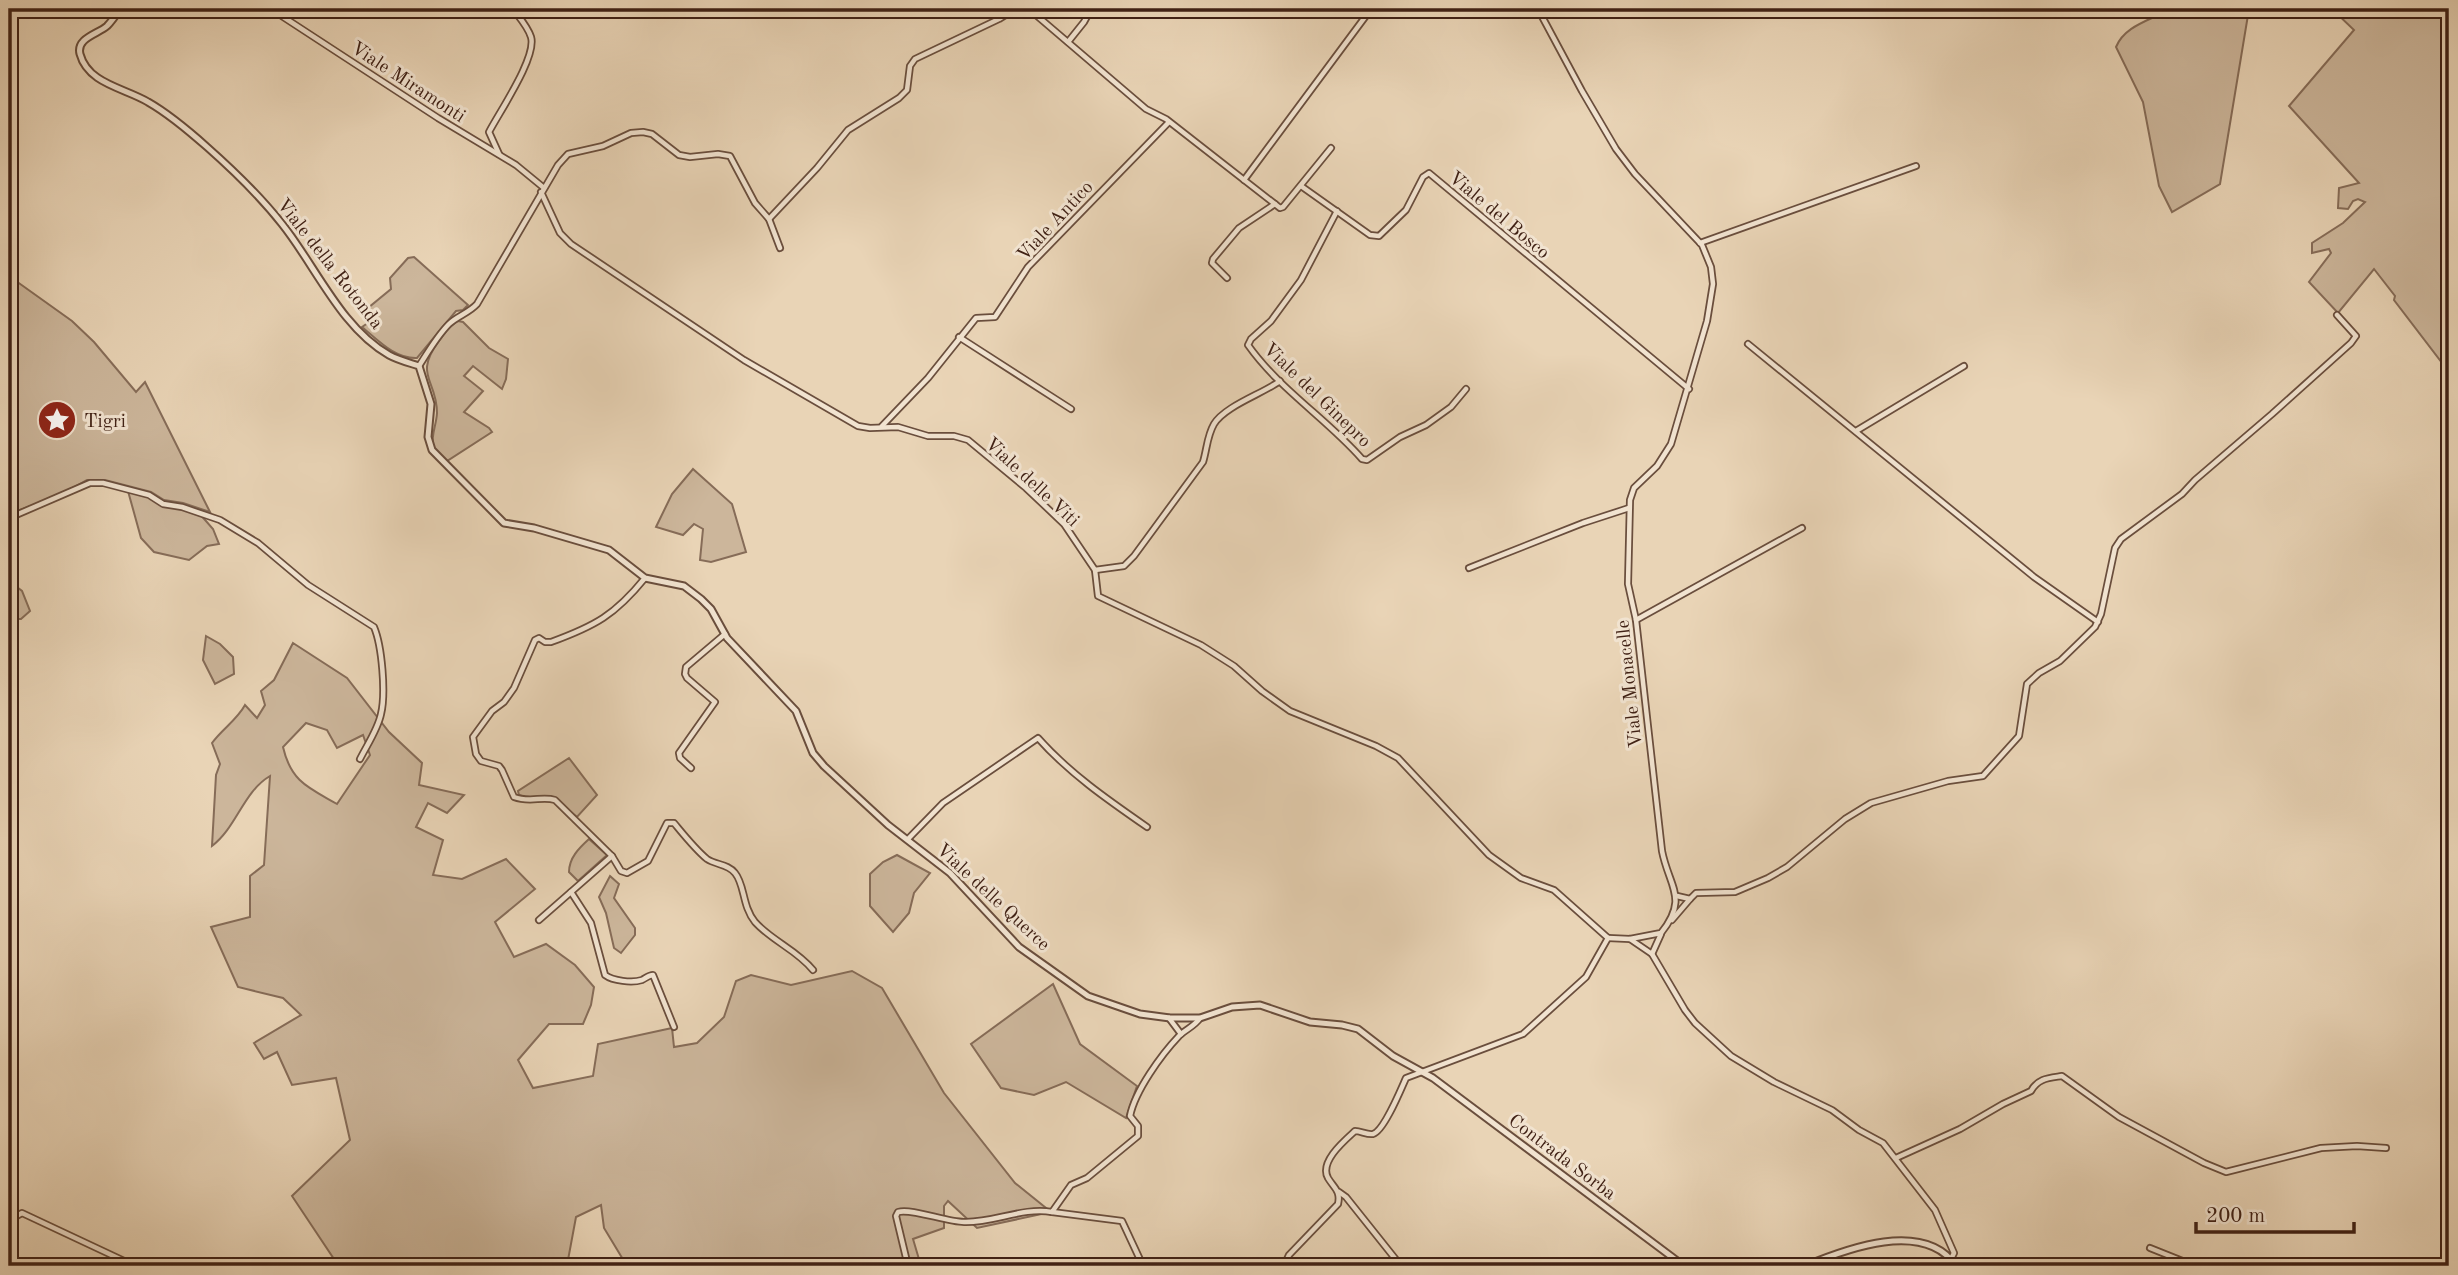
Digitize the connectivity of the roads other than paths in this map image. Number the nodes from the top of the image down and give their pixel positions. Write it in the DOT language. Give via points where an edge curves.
graph roads {
  1 [pos="120,9"];
  2 [pos="271,9"];
  3 [pos="513,9"];
  4 [pos="643,9"];
  5 [pos="652,9"];
  6 [pos="1029,9"];
  7 [pos="1091,9"];
  8 [pos="1371,9"];
  9 [pos="1538,9"];
  10 [pos="1012,10"];
  11 [pos="1068,42"];
  12 [pos="1169,122"];
  13 [pos="1331,148"];
  14 [pos="500,155"];
  15 [pos="1916,166"];
  16 [pos="1244,180"];
  17 [pos="1301,186"];
  18 [pos="542,190"];
  19 [pos="1275,204"];
  20 [pos="1337,211"];
  21 [pos="769,219"];
  22 [pos="1700,243"];
  23 [pos="780,248"];
  24 [pos="1227,278"];
  25 [pos="2337,315"];
  26 [pos="959,337"];
  27 [pos="1748,344"];
  28 [pos="419,366"];
  29 [pos="1964,366"];
  30 [pos="1280,380"];
  31 [pos="1466,389"];
  32 [pos="1689,389"];
  33 [pos="1072,410"];
  34 [pos="881,427"];
  35 [pos="1856,431"];
  36 [pos="1629,508"];
  37 [pos="9,518"];
  38 [pos="1802,528"];
  39 [pos="1469,568"];
  40 [pos="1095,570"];
  41 [pos="645,578"];
  42 [pos="1636,620"];
  43 [pos="2098,622"];
  44 [pos="725,634"];
  45 [pos="360,759"];
  46 [pos="691,768"];
  47 [pos="1147,827"];
  48 [pos="908,839"];
  49 [pos="612,856"];
  50 [pos="571,892"];
  51 [pos="1677,896"];
  52 [pos="1690,899"];
  53 [pos="539,920"];
  54 [pos="1671,921"];
  55 [pos="1661,933"];
  56 [pos="1608,938"];
  57 [pos="1630,939"];
  58 [pos="1652,954"];
  59 [pos="813,970"];
  60 [pos="1168,1017"];
  61 [pos="1200,1018"];
  62 [pos="674,1027"];
  63 [pos="1181,1034"];
  64 [pos="1423,1072"];
  65 [pos="2386,1148"];
  66 [pos="1896,1158"];
  67 [pos="1338,1192"];
  68 [pos="1052,1212"];
  69 [pos="9,1216"];
  70 [pos="2150,1248"];
  71 [pos="1951,1259"];
  72 [pos="135,1266"];
  73 [pos="908,1266"];
  74 [pos="1143,1266"];
  75 [pos="1284,1266"];
  76 [pos="1401,1266"];
  77 [pos="1684,1266"];
  78 [pos="1805,1266"];
  79 [pos="1956,1266"];
  80 [pos="2194,1266"];
  1 -- 28 [label="street, Viale della Rotonda" via="80,45 79,52 91,72 150,103 209,148 282,224 355,326 389,355"];
  2 -- 14 [label="street, Viale Miramonti"];
  3 -- 14 [label="street" via="531,35 533,48 489,132"];
  4 -- 5 [label="street"];
  6 -- 11 [label="street"];
  7 -- 11 [label="street"];
  8 -- 16 [label="street"];
  9 -- 22 [label="street" via="1616,149"];
  10 -- 21 [label="street" via="915,59 907,90 848,130"];
  11 -- 12 [label="street" via="1146,109"];
  12 -- 16 [label="street"];
  12 -- 26 [label="street, Viale Antico" via="1028,267 995,317 976,318"];
  13 -- 17 [label="street"];
  14 -- 18 [label="street, Viale Miramonti"];
  15 -- 22 [label="street"];
  16 -- 19 [label="street"];
  17 -- 19 [label="street" via="1283,207"];
  17 -- 20 [label="street, Viale del Bosco"];
  18 -- 21 [label="street" via="568,154 643,132 679,155 730,156"];
  18 -- 28 [label="street" via="477,304 446,327"];
  18 -- 34 [label="street, Viale delle Viti" via="560,233 571,244 819,405 858,426"];
  19 -- 24 [label="street" via="1239,228 1213,259"];
  20 -- 30 [label="street, Viale del Ginepro" via="1301,281 1248,345"];
  20 -- 32 [label="street, Viale del Bosco" via="1370,235 1379,236 1406,210 1429,173"];
  21 -- 23 [label="street"];
  22 -- 32 [label="street, Viale Monacelle" via="1708,256 1713,285"];
  25 -- 43 [label="street" via="2356,335 2351,343 2182,494 2117,543"];
  26 -- 33 [label="street"];
  26 -- 34 [label="street, Viale Antico"];
  27 -- 35 [label="street"];
  28 -- 41 [label="street, Viale delle Querce" via="430,404 432,450 503,523 609,550"];
  29 -- 35 [label="street"];
  30 -- 31 [label="street, Viale del Ginepro" via="1367,460 1443,413"];
  30 -- 40 [label="street" via="1218,419 1204,447 1203,462 1124,566"];
  32 -- 36 [label="street, Viale Monacelle" via="1671,444 1657,466 1633,488"];
  34 -- 40 [label="street, Viale delle Viti" via="968,440 1064,524"];
  35 -- 43 [label="street" via="2034,577"];
  36 -- 39 [label="street"];
  36 -- 42 [label="street, Viale Monacelle" via="1628,584"];
  37 -- 45 [label="street" via="84,484 103,483 210,515 258,543 308,585 374,627 381,664 381,715"];
  38 -- 42 [label="street"];
  40 -- 56 [label="street, Viale delle Viti" via="1097,592 1103,600 1202,645 1290,711 1398,758 1489,855 1521,878 1554,890"];
  41 -- 44 [label="street, Viale delle Querce" via="684,586 711,609"];
  41 -- 49 [label="street" via="622,605 596,625 551,642 535,639 514,688 474,737 476,754 481,761 499,766 514,797 555,800"];
  42 -- 51 [label="street, Viale Monacelle" via="1662,851"];
  43 -- 52 [label="street" via="2070,652 2027,684 2019,736 1983,776 1871,803 1768,878 1735,892 1696,893"];
  44 -- 46 [label="street" via="686,667 687,678 715,702 679,753"];
  44 -- 48 [label="street, Viale delle Querce" via="788,700 824,766"];
  47 -- 48 [label="street, Viale delle Querce" via="1072,772 1038,738 943,803"];
  48 -- 60 [label="street, Viale delle Querce" via="950,873 1019,947 1088,996 1140,1014"];
  49 -- 50 [label="street"];
  49 -- 59 [label="street" via="627,873 648,861 667,823 674,823 704,856 733,870 756,922"];
  50 -- 53 [label="street"];
  50 -- 62 [label="street" via="590,923 605,975 640,981 653,975"];
  51 -- 52 [label="street"];
  51 -- 54 [label="street"];
  52 -- 54 [label="street"];
  54 -- 55 [label="street"];
  55 -- 57 [label="street"];
  55 -- 58 [label="street"];
  56 -- 57 [label="street"];
  56 -- 64 [label="street" via="1586,977 1523,1034"];
  57 -- 58 [label="street"];
  58 -- 66 [label="street" via="1695,1023 1731,1056 1832,1110 1883,1143"];
  60 -- 61 [label="street, Viale delle Querce"];
  60 -- 63 [label="street"];
  61 -- 63 [label="street"];
  61 -- 64 [label="street, Viale delle Querce" via="1260,1004 1297,1019 1357,1029"];
  63 -- 68 [label="street" via="1132,1106 1130,1116 1138,1126 1138,1136 1072,1185"];
  64 -- 67 [label="street" via="1406,1078 1377,1132 1355,1131 1329,1161 1326,1176"];
  64 -- 77 [label="street, Contrada Sorba"];
  65 -- 66 [label="street" via="2321,1148 2226,1172 2119,1117 2062,1076 2041,1080 2031,1091"];
  66 -- 71 [label="street" via="1935,1210 1954,1253"];
  67 -- 75 [label="street" via="1338,1204"];
  67 -- 76 [label="street"];
  68 -- 73 [label="street" via="963,1222 898,1212 895,1216"];
  68 -- 74 [label="street" via="1122,1221"];
  69 -- 72 [label="street" via="13,1219 22,1213"];
  70 -- 80 [label="street"];
  71 -- 78 [label="street" via="1912,1241 1878,1241"];
  71 -- 79 [label="street"];
}
